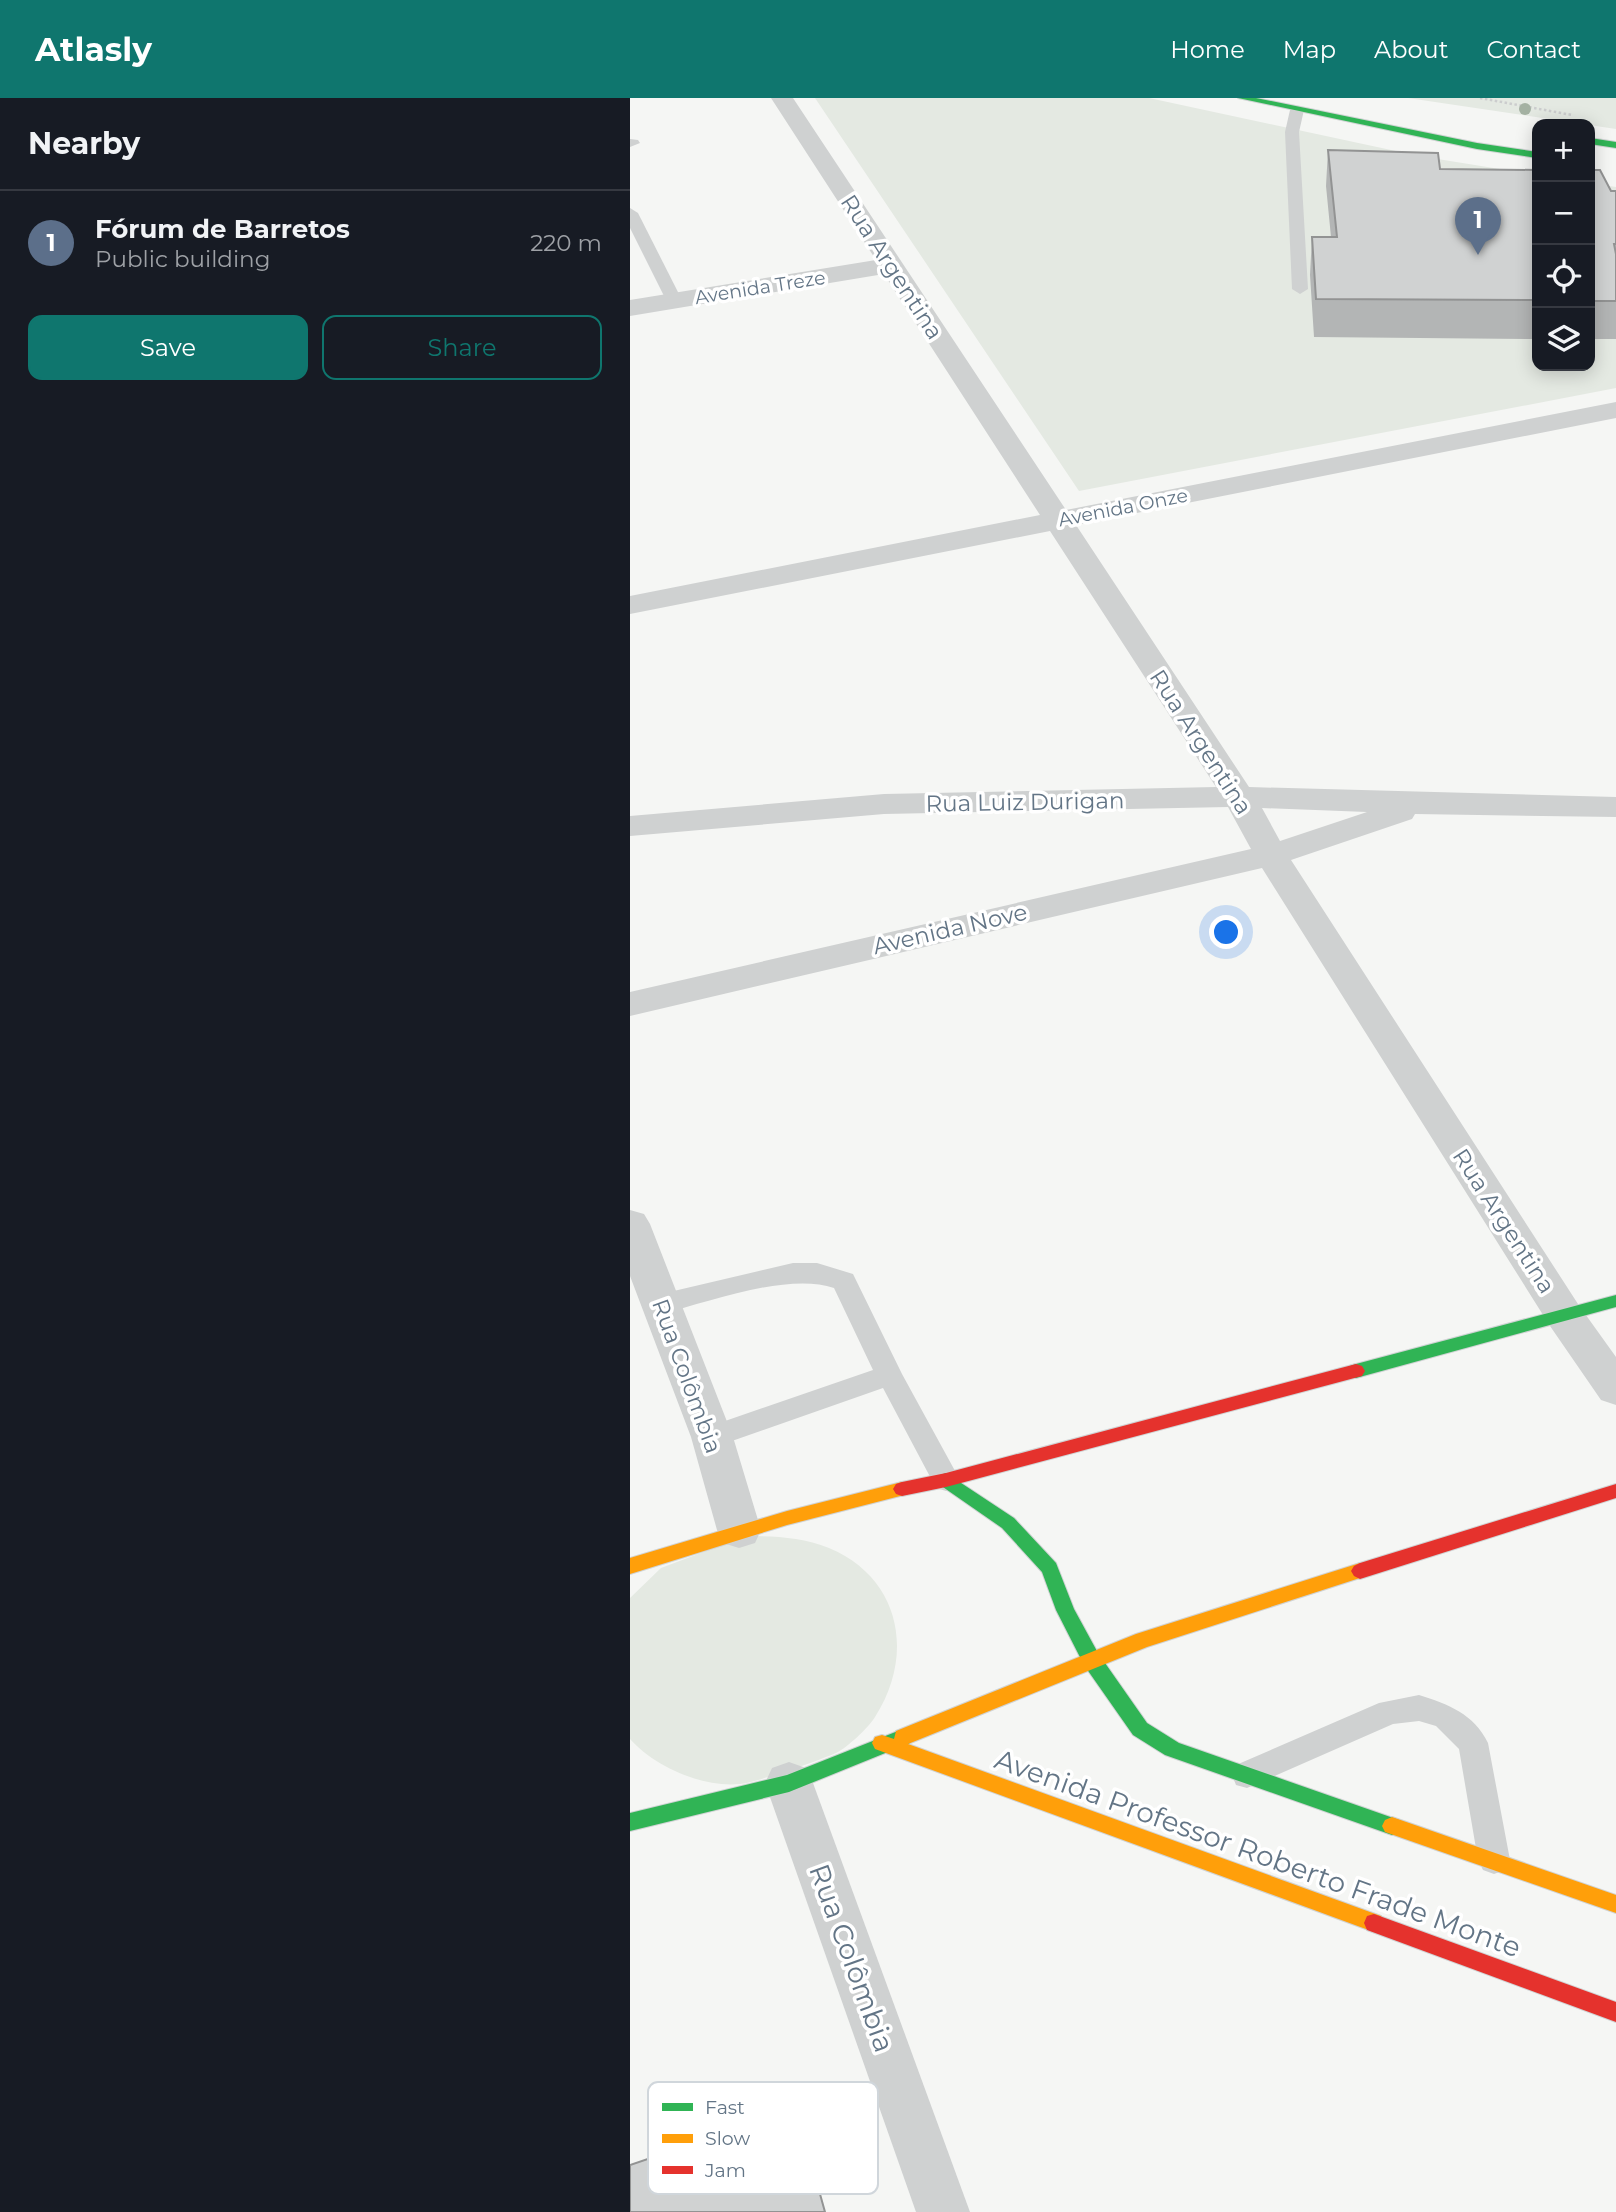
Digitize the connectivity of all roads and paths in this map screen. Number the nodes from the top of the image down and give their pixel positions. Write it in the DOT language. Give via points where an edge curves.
graph roads {
  1 [pos="782,98"];
  2 [pos="1243,98"];
  3 [pos="1480,98"];
  4 [pos="1297,110"];
  5 [pos="1576,116"];
  6 [pos="1595,142"];
  7 [pos="1616,145"];
  8 [pos="1532,154"];
  9 [pos="630,213"];
  10 [pos="891,265"];
  11 [pos="1300,289"];
  12 [pos="674,300"];
  13 [pos="630,308"];
  14 [pos="1616,410"];
  15 [pos="1057,520"];
  16 [pos="630,605"];
  17 [pos="1239,797"];
  18 [pos="1422,804"];
  19 [pos="1616,807"];
  20 [pos="630,826"];
  21 [pos="1270,855"];
  22 [pos="630,1004"];
  23 [pos="630,1224"];
  24 [pos="1616,1301"];
  25 [pos="661,1304"];
  26 [pos="1564,1315"];
  27 [pos="889,1375"];
  28 [pos="1616,1389"];
  29 [pos="712,1437"];
  30 [pos="946,1480"];
  31 [pos="1616,1491"];
  32 [pos="739,1530"];
  33 [pos="630,1566"];
  34 [pos="1091,1660"];
  35 [pos="882,1743"];
  36 [pos="1247,1775"];
  37 [pos="789,1783"];
  38 [pos="630,1822"];
  39 [pos="1494,1860"];
  40 [pos="1616,1904"];
  41 [pos="1616,2012"];
  42 [pos="943,2212"];
  1 -- 10 [label="street, Rua Argentina"];
  2 -- 4 [label="main road"];
  3 -- 5 [label="path"];
  4 -- 8 [label="main road"];
  4 -- 11 [label="lane" via="1292,132"];
  6 -- 7 [label="main road"];
  9 -- 12 [label="lane"];
  10 -- 12 [label="street, Avenida Treze"];
  10 -- 15 [label="street, Rua Argentina"];
  12 -- 13 [label="street, Avenida Treze"];
  14 -- 15 [label="street, Avenida Onze"];
  15 -- 16 [label="street, Avenida Onze"];
  15 -- 17 [label="street, Rua Argentina"];
  17 -- 18 [label="street, Rua Luiz Durigan"];
  17 -- 20 [label="street, Rua Luiz Durigan" via="884,804"];
  17 -- 21 [label="street, Rua Argentina"];
  18 -- 19 [label="street, Rua Luiz Durigan"];
  18 -- 21 [label="street, Rua Luiz Durigan"];
  21 -- 22 [label="street, Avenida Nove"];
  21 -- 26 [label="street, Rua Argentina"];
  23 -- 25 [label="street, Rua Colômbia"];
  24 -- 26 [label="main road"];
  25 -- 27 [label="lane" via="793,1272 817,1272 844,1281"];
  25 -- 29 [label="street, Rua Colômbia"];
  26 -- 28 [label="street, Rua Argentina"];
  26 -- 30 [label="main road"];
  27 -- 29 [label="lane"];
  27 -- 30 [label="lane"];
  29 -- 32 [label="street, Rua Colômbia"];
  30 -- 32 [label="main road"];
  30 -- 34 [label="main road" via="1008,1523 1050,1569"];
  31 -- 34 [label="main road"];
  32 -- 33 [label="main road"];
  34 -- 35 [label="main road"];
  34 -- 36 [label="main road" via="1140,1729 1172,1749"];
  35 -- 37 [label="main road"];
  35 -- 41 [label="main road, Avenida Professor Roberto Frade Monte"];
  36 -- 39 [label="main road"];
  36 -- 39 [label="lane" via="1390,1712 1419,1708 1446,1716 1473,1744"];
  37 -- 38 [label="main road"];
  37 -- 42 [label="street, Rua Colômbia"];
  39 -- 40 [label="main road"];
}
